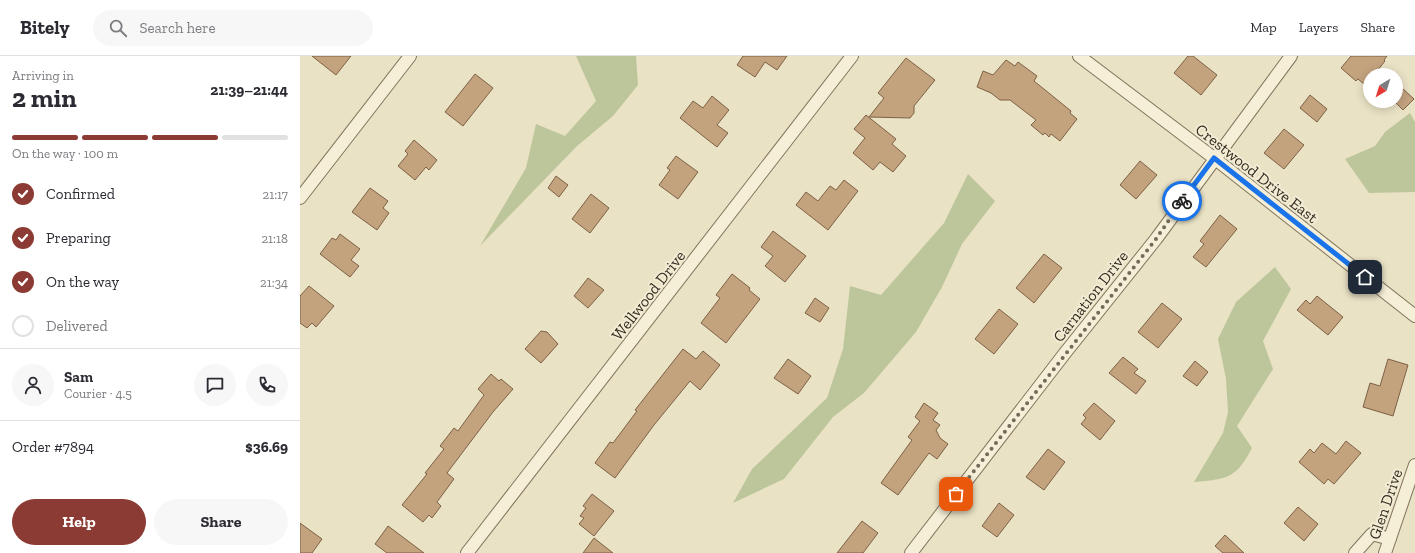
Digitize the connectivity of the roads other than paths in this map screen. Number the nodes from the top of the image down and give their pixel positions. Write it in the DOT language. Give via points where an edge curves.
graph roads {
  1 [pos="410,56"];
  2 [pos="852,56"];
  3 [pos="1079,56"];
  4 [pos="1291,56"];
  5 [pos="1214,158"];
  6 [pos="300,198"];
  7 [pos="1415,316"];
  8 [pos="1415,465"];
  9 [pos="1390,538"];
  10 [pos="467,553"];
  11 [pos="911,553"];
  12 [pos="1355,553"];
  13 [pos="1386,553"];
  1 -- 6 [label="street"];
  2 -- 10 [label="street, Wellwood Drive"];
  3 -- 5 [label="street, Crestwood Drive East"];
  4 -- 5 [label="street, Carnation Drive"];
  5 -- 7 [label="street, Crestwood Drive East"];
  5 -- 11 [label="street, Carnation Drive" via="1156,239 1064,353"];
  8 -- 9 [label="street, Glen Drive"];
  9 -- 12 [label="street" via="1372,534"];
  9 -- 13 [label="street, Glen Drive"];
}
